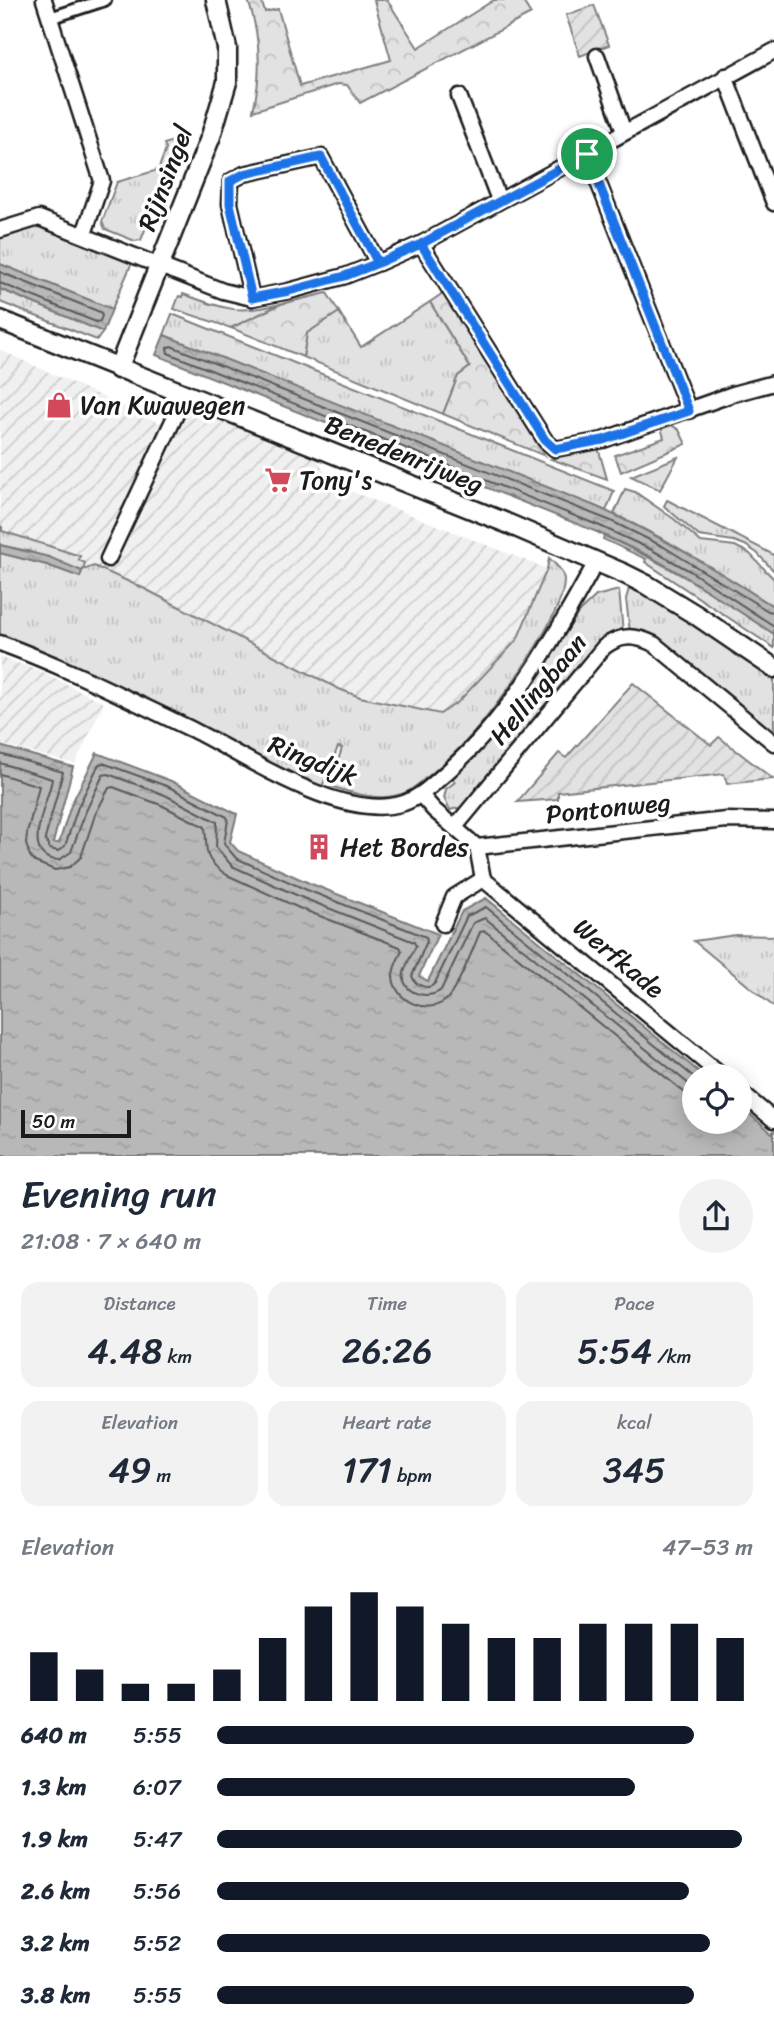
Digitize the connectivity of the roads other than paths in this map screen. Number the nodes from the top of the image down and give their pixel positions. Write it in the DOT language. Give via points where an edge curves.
graph roads {
  1 [pos="44,0"];
  2 [pos="105,0"];
  3 [pos="216,0"];
  4 [pos="50,18"];
  5 [pos="774,51"];
  6 [pos="597,55"];
  7 [pos="725,76"];
  8 [pos="459,96"];
  9 [pos="624,132"];
  10 [pos="587,154"];
  11 [pos="499,200"];
  12 [pos="774,203"];
  13 [pos="0,230"];
  14 [pos="84,234"];
  15 [pos="421,244"];
  16 [pos="378,263"];
  17 [pos="159,265"];
  18 [pos="252,298"];
  19 [pos="0,320"];
  20 [pos="118,369"];
  21 [pos="774,383"];
  22 [pos="185,395"];
  23 [pos="689,411"];
  24 [pos="108,559"];
  25 [pos="596,562"];
  26 [pos="0,643"];
  27 [pos="774,668"];
  28 [pos="774,743"];
  29 [pos="421,795"];
  30 [pos="774,821"];
  31 [pos="454,827"];
  32 [pos="477,847"];
  33 [pos="484,878"];
  34 [pos="443,923"];
  35 [pos="708,1064"];
  36 [pos="752,1102"];
  37 [pos="774,1120"];
  1 -- 4 [label="street"];
  2 -- 4 [label="street"];
  3 -- 17 [label="street, Rijnsingel" via="227,48 228,82"];
  4 -- 14 [label="street" via="102,181"];
  5 -- 7 [label="street"];
  6 -- 9 [label="street"];
  7 -- 9 [label="street"];
  7 -- 12 [label="street"];
  8 -- 11 [label="street"];
  9 -- 10 [label="street"];
  10 -- 11 [label="street"];
  10 -- 23 [label="street"];
  11 -- 15 [label="street"];
  13 -- 14 [label="street" via="39,218"];
  14 -- 17 [label="street"];
  15 -- 16 [label="street"];
  15 -- 23 [label="street" via="555,449 603,440"];
  16 -- 18 [label="street" via="345,276"];
  16 -- 18 [label="street" via="321,157 244,174 230,181 230,204"];
  17 -- 18 [label="street"];
  17 -- 20 [label="street, Rijnsingel"];
  19 -- 20 [label="street, Benedenrijweg"];
  20 -- 22 [label="street, Benedenrijweg"];
  21 -- 23 [label="street"];
  22 -- 24 [label="street"];
  22 -- 25 [label="street, Benedenrijweg"];
  25 -- 27 [label="street, Benedenrijweg" via="647,585"];
  25 -- 29 [label="street, Ringdijk" via="529,677 486,735"];
  26 -- 29 [label="street, Ringdijk" via="115,692 323,794 374,808"];
  28 -- 31 [label="street, Hellingbaan" via="654,644 640,637 614,639"];
  29 -- 31 [label="street"];
  30 -- 32 [label="street, Pontonweg" via="726,820"];
  31 -- 32 [label="street"];
  32 -- 33 [label="street"];
  33 -- 34 [label="street" via="454,897"];
  33 -- 35 [label="street, Werfkade"];
  36 -- 37 [label="street"];
}
